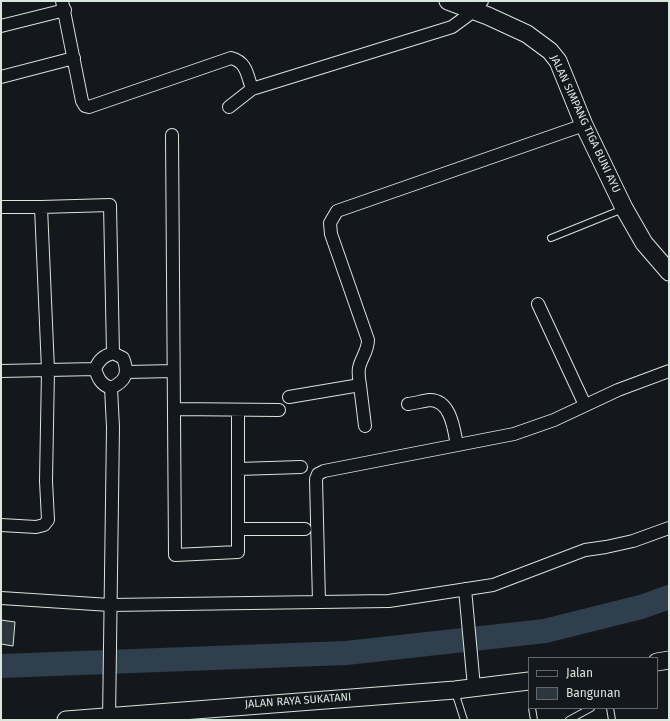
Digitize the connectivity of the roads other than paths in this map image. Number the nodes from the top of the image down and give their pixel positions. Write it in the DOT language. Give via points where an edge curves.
graph roads {
  1 [pos="448,1"];
  2 [pos="63,5"];
  3 [pos="477,6"];
  4 [pos="1,26"];
  5 [pos="74,58"];
  6 [pos="1,77"];
  7 [pos="252,89"];
  8 [pos="229,107"];
  9 [pos="584,125"];
  10 [pos="172,135"];
  11 [pos="1,207"];
  12 [pos="41,208"];
  13 [pos="624,208"];
  14 [pos="552,238"];
  15 [pos="669,272"];
  16 [pos="538,304"];
  17 [pos="113,353"];
  18 [pos="95,369"];
  19 [pos="48,370"];
  20 [pos="1,371"];
  21 [pos="174,371"];
  22 [pos="669,371"];
  23 [pos="127,372"];
  24 [pos="360,385"];
  25 [pos="111,388"];
  26 [pos="289,397"];
  27 [pos="408,404"];
  28 [pos="585,405"];
  29 [pos="174,409"];
  30 [pos="238,410"];
  31 [pos="279,410"];
  32 [pos="365,426"];
  33 [pos="457,445"];
  34 [pos="301,467"];
  35 [pos="238,469"];
  36 [pos="1,525"];
  37 [pos="669,528"];
  38 [pos="238,529"];
  39 [pos="305,529"];
  40 [pos="465,589"];
  41 [pos="1,598"];
  42 [pos="319,602"];
  43 [pos="110,605"];
  44 [pos="669,660"];
  45 [pos="658,662"];
  46 [pos="528,681"];
  47 [pos="474,687"];
  48 [pos="455,690"];
  49 [pos="532,709"];
  50 [pos="589,709"];
  51 [pos="610,709"];
  52 [pos="201,714"];
  53 [pos="108,718"];
  54 [pos="66,720"];
  55 [pos="464,720"];
  56 [pos="534,720"];
  57 [pos="569,720"];
  58 [pos="612,720"];
  1 -- 3 [label="main road, JALAN SIMPANG TIGA BUNI AYU"];
  2 -- 4 [label="street"];
  2 -- 5 [label="street"];
  3 -- 7 [label="street" via="452,27"];
  3 -- 9 [label="main road, JALAN SIMPANG TIGA BUNI AYU" via="488,16 527,34 550,51 558,61"];
  5 -- 6 [label="street"];
  5 -- 7 [label="street" via="82,101 89,107 231,58 243,64"];
  7 -- 8 [label="street"];
  9 -- 13 [label="main road, JALAN SIMPANG TIGA BUNI AYU"];
  9 -- 24 [label="street" via="337,210 330,223 331,234 368,340 367,351 359,366"];
  10 -- 21 [label="street"];
  11 -- 12 [label="street"];
  12 -- 17 [label="street" via="110,205"];
  12 -- 19 [label="street"];
  13 -- 14 [label="lane"];
  13 -- 15 [label="main road, JALAN SIMPANG TIGA BUNI AYU" via="644,243"];
  16 -- 28 [label="street"];
  17 -- 18 [label="street" via="98,361"];
  17 -- 23 [label="street" via="123,358"];
  18 -- 19 [label="street"];
  18 -- 25 [label="street" via="97,378"];
  19 -- 20 [label="street"];
  19 -- 36 [label="street" via="48,520 44,525 36,527"];
  21 -- 23 [label="street"];
  21 -- 29 [label="street"];
  22 -- 28 [label="street"];
  23 -- 25 [label="street" via="124,378"];
  24 -- 26 [label="street"];
  24 -- 32 [label="street"];
  25 -- 43 [label="street" via="113,427"];
  27 -- 33 [label="street" via="430,400 443,404 453,427"];
  28 -- 33 [label="street" via="554,420 514,434"];
  29 -- 30 [label="street"];
  29 -- 38 [label="street" via="175,555 238,552"];
  30 -- 31 [label="street"];
  30 -- 35 [label="street"];
  33 -- 42 [label="street" via="318,474 316,479"];
  34 -- 35 [label="street"];
  35 -- 38 [label="street"];
  37 -- 40 [label="street" via="633,541 585,550 493,585"];
  38 -- 39 [label="street"];
  40 -- 42 [label="street" via="389,601"];
  40 -- 47 [label="street"];
  41 -- 43 [label="street"];
  42 -- 43 [label="street"];
  43 -- 53 [label="street"];
  44 -- 45 [label="main road"];
  46 -- 47 [label="main road, JALAN RAYA SUKATANI"];
  47 -- 48 [label="main road, JALAN RAYA SUKATANI"];
  48 -- 52 [label="main road, JALAN RAYA SUKATANI"];
  48 -- 55 [label="lane"];
  49 -- 56 [label="lane"];
  50 -- 57 [label="lane"];
  51 -- 58 [label="lane"];
  52 -- 53 [label="main road, JALAN RAYA SUKATANI"];
  53 -- 54 [label="main road, JALAN RAYA SUKATANI"];
}
